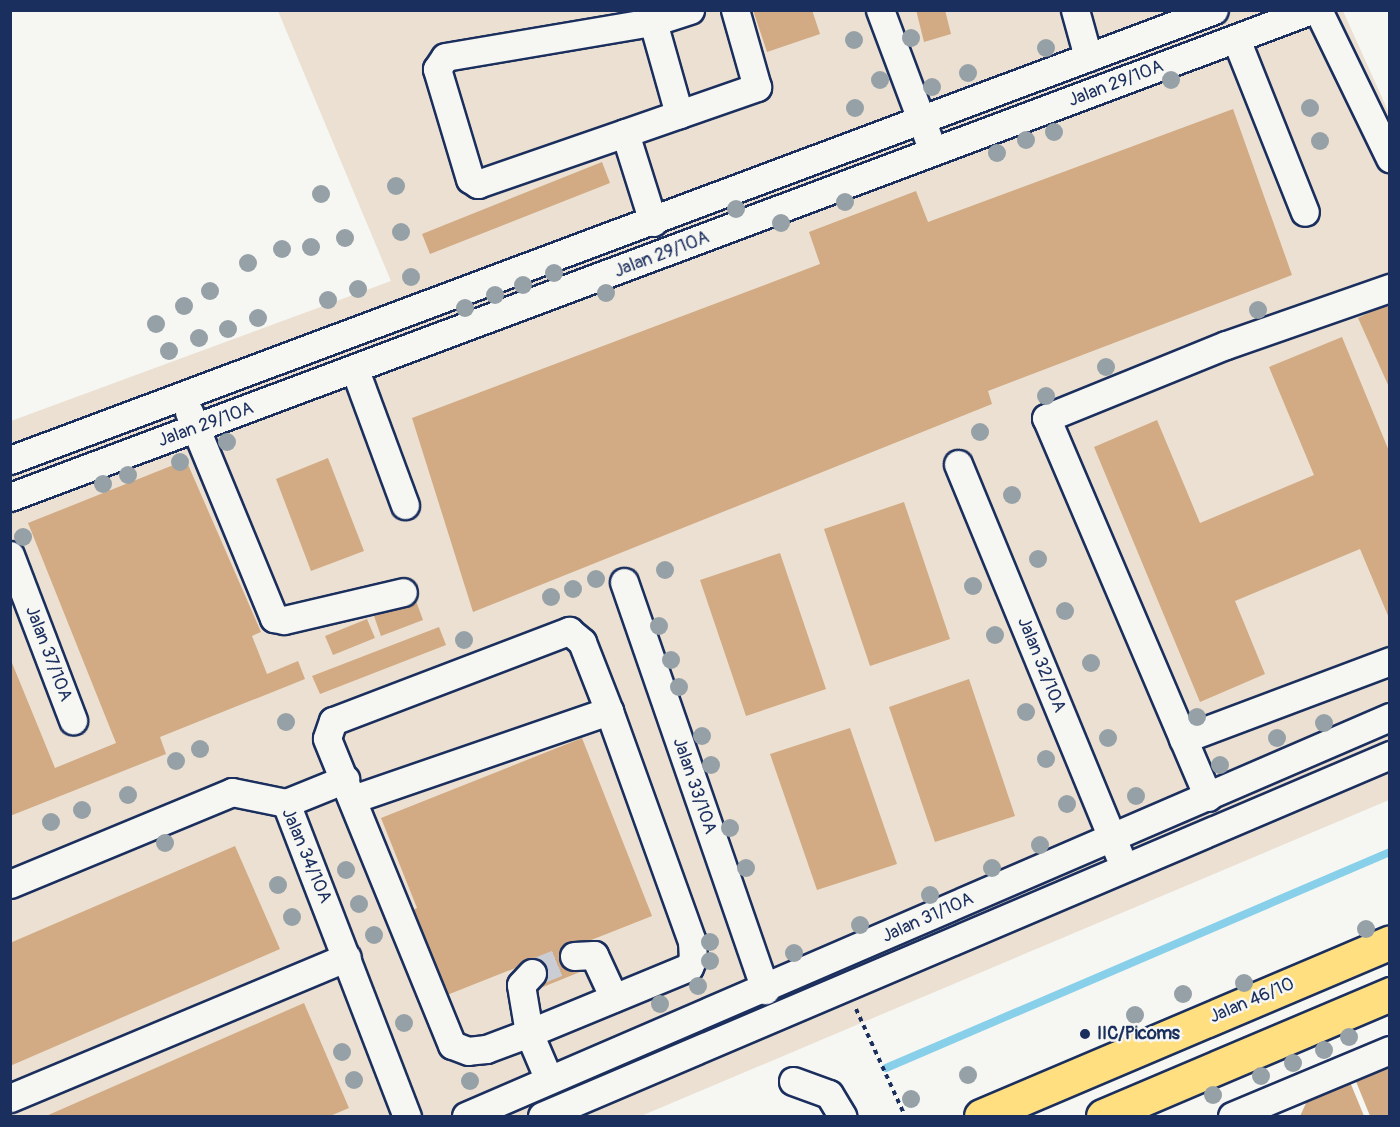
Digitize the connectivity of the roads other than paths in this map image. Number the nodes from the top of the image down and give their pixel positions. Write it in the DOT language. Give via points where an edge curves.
graph roads {
  1 [pos="690,10"];
  2 [pos="735,10"];
  3 [pos="880,10"];
  4 [pos="1074,10"];
  5 [pos="1215,10"];
  6 [pos="1311,10"];
  7 [pos="1318,10"];
  8 [pos="653,22"];
  9 [pos="1236,39"];
  10 [pos="1088,57"];
  11 [pos="680,114"];
  12 [pos="922,121"];
  13 [pos="625,133"];
  14 [pos="934,153"];
  15 [pos="1389,158"];
  16 [pos="1305,212"];
  17 [pos="653,222"];
  18 [pos="1389,288"];
  19 [pos="355,370"];
  20 [pos="183,397"];
  21 [pos="195,429"];
  22 [pos="10,460"];
  23 [pos="958,464"];
  24 [pos="10,497"];
  25 [pos="405,505"];
  26 [pos="10,555"];
  27 [pos="624,582"];
  28 [pos="403,592"];
  29 [pos="1389,661"];
  30 [pos="609,711"];
  31 [pos="1389,717"];
  32 [pos="73,720"];
  33 [pos="1183,739"];
  34 [pos="1389,754"];
  35 [pos="349,789"];
  36 [pos="1208,797"];
  37 [pos="286,803"];
  38 [pos="1112,838"];
  39 [pos="1123,866"];
  40 [pos="10,884"];
  41 [pos="1389,942"];
  42 [pos="574,956"];
  43 [pos="347,957"];
  44 [pos="532,973"];
  45 [pos="765,990"];
  46 [pos="1389,994"];
  47 [pos="614,998"];
  48 [pos="529,1033"];
  49 [pos="1389,1050"];
  50 [pos="549,1080"];
  51 [pos="793,1082"];
  52 [pos="10,1098"];
  53 [pos="1282,1107"];
  54 [pos="407,1116"];
  55 [pos="466,1116"];
  56 [pos="542,1116"];
  57 [pos="842,1116"];
  58 [pos="981,1116"];
  59 [pos="1103,1116"];
  60 [pos="1233,1116"];
  1 -- 8 [label="street"];
  2 -- 11 [label="street" via="757,87"];
  3 -- 12 [label="street"];
  4 -- 10 [label="street"];
  5 -- 10 [label="street, Jalan 29/10A"];
  6 -- 9 [label="street, Jalan 29/10A"];
  7 -- 15 [label="street"];
  8 -- 11 [label="street"];
  8 -- 13 [label="street" via="445,57 437,69 470,179 478,184"];
  9 -- 14 [label="street, Jalan 29/10A"];
  9 -- 16 [label="street"];
  10 -- 12 [label="street, Jalan 29/10A"];
  11 -- 13 [label="street"];
  12 -- 14 [label="street"];
  12 -- 17 [label="street, Jalan 29/10A"];
  13 -- 17 [label="street"];
  14 -- 19 [label="street, Jalan 29/10A"];
  17 -- 20 [label="street, Jalan 29/10A"];
  18 -- 33 [label="street" via="1226,345 1046,418"];
  19 -- 21 [label="street, Jalan 29/10A"];
  19 -- 25 [label="street"];
  20 -- 21 [label="street"];
  20 -- 22 [label="street, Jalan 29/10A"];
  21 -- 24 [label="street, Jalan 29/10A"];
  21 -- 28 [label="street" via="274,618 284,620"];
  23 -- 38 [label="street, Jalan 32/10A"];
  26 -- 32 [label="street, Jalan 37/10A"];
  27 -- 45 [label="street, Jalan 33/10A"];
  29 -- 33 [label="street"];
  30 -- 35 [label="street"];
  30 -- 35 [label="street" via="582,642 569,631 333,721 327,738"];
  30 -- 47 [label="street" via="692,941 693,958 689,967"];
  31 -- 36 [label="street, Jalan 31/10A"];
  33 -- 36 [label="street"];
  34 -- 39 [label="street, Jalan 31/10A"];
  35 -- 37 [label="street"];
  35 -- 48 [label="street" via="452,1045 468,1051"];
  36 -- 38 [label="street, Jalan 31/10A"];
  37 -- 40 [label="street, Jalan 34/10A" via="232,792"];
  37 -- 43 [label="street, Jalan 34/10A"];
  38 -- 39 [label="street, Jalan 32/10A"];
  38 -- 45 [label="street, Jalan 31/10A"];
  39 -- 56 [label="street, Jalan 31/10A"];
  41 -- 58 [label="main road, Jalan 46/10"];
  42 -- 47 [label="street" via="594,955"];
  43 -- 52 [label="street"];
  43 -- 54 [label="street, Jalan 34/10A"];
  44 -- 48 [label="street" via="521,985"];
  45 -- 50 [label="street, Jalan 31/10A"];
  46 -- 59 [label="main road"];
  47 -- 48 [label="street"];
  48 -- 50 [label="street"];
  49 -- 53 [label="street"];
  50 -- 55 [label="street, Jalan 31/10A"];
  51 -- 57 [label="street" via="820,1087"];
  53 -- 60 [label="street"];
}
